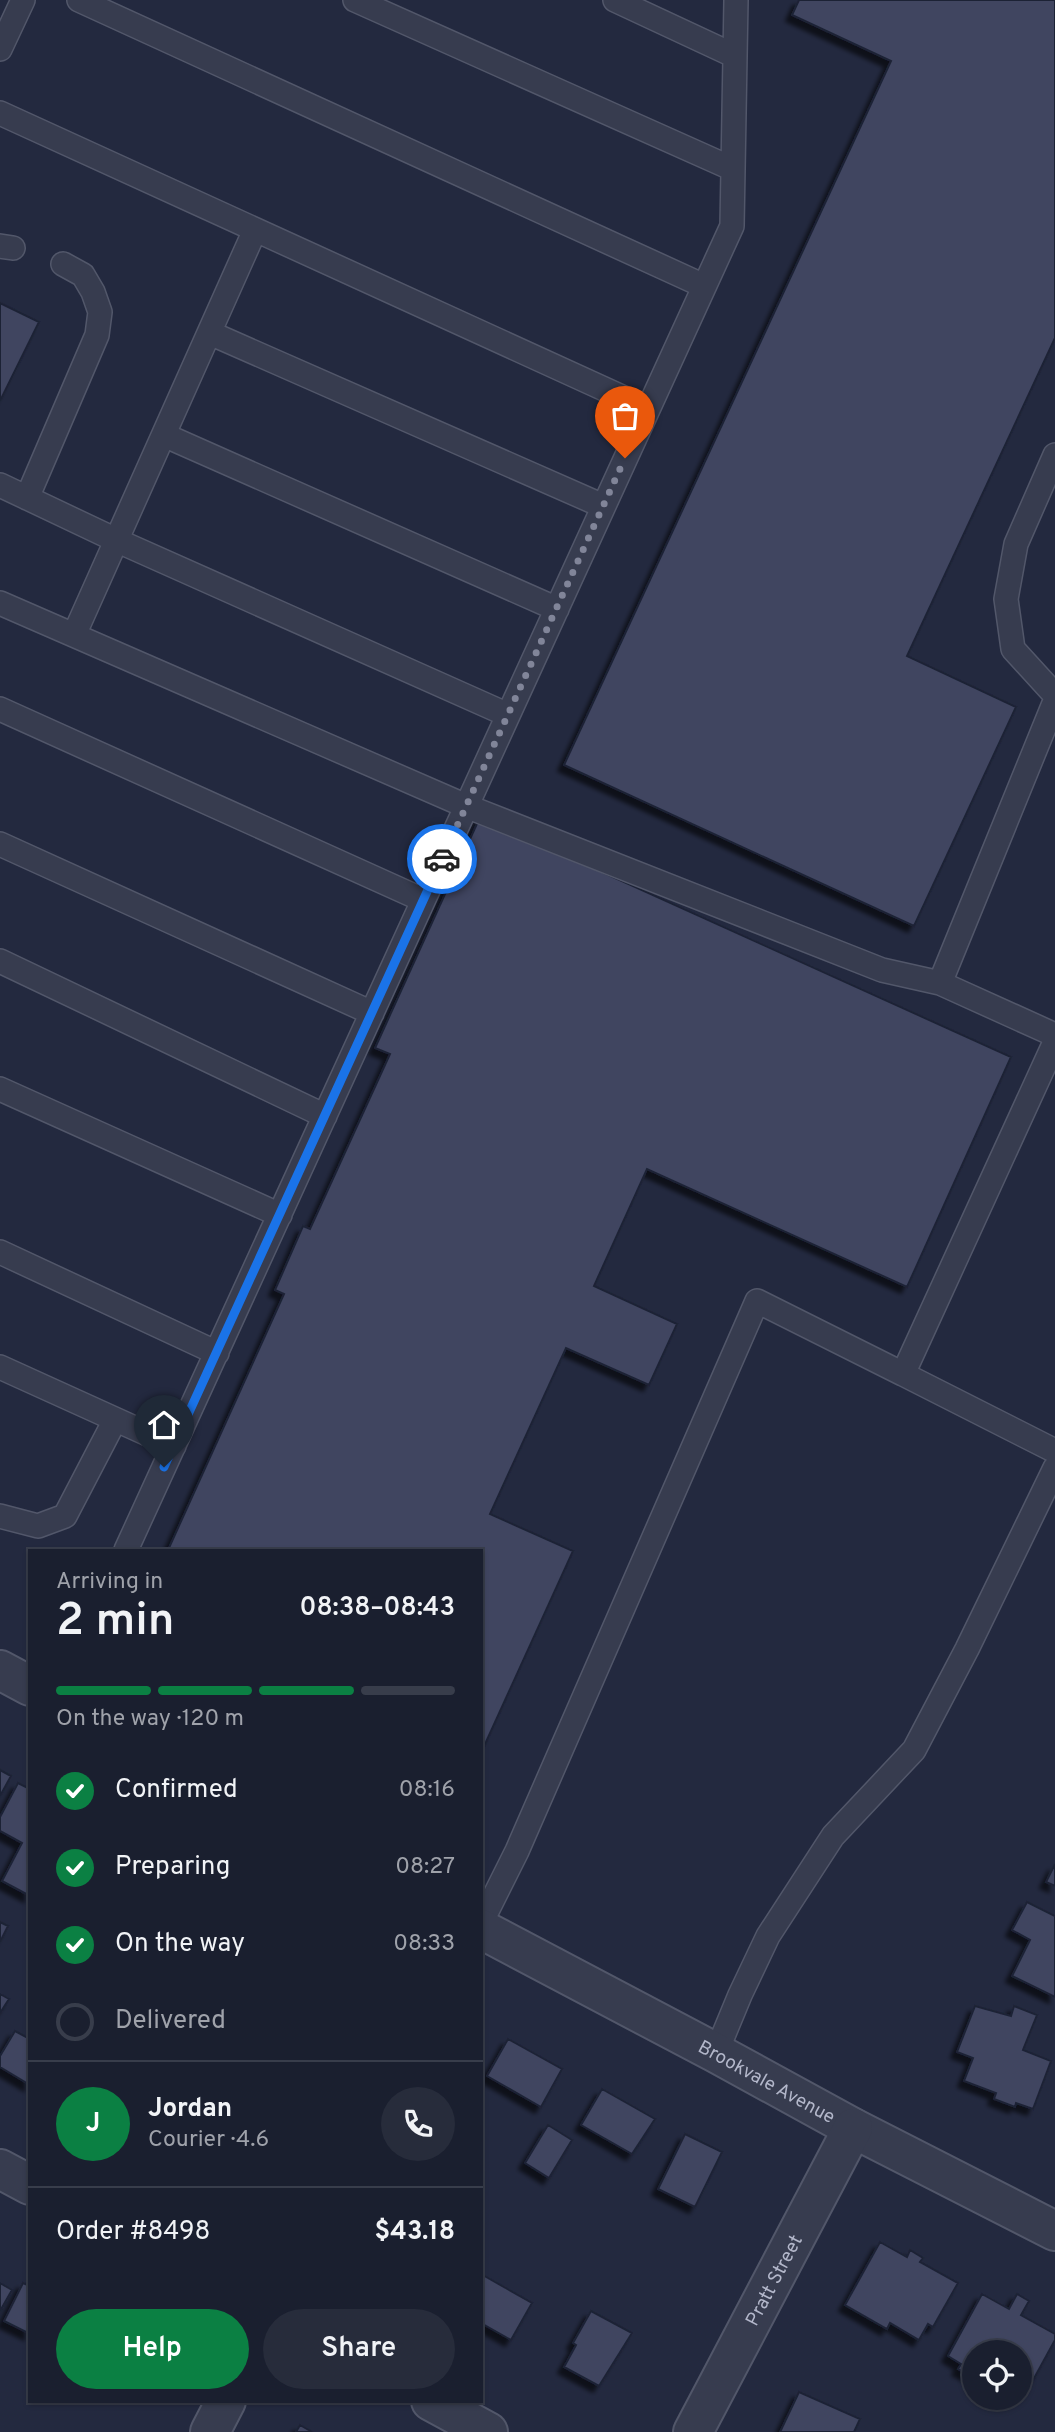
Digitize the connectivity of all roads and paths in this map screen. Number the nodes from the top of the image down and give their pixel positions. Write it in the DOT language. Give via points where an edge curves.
graph roads {
  1 [pos="23,0"];
  2 [pos="79,0"];
  3 [pos="355,0"];
  4 [pos="615,0"];
  5 [pos="736,0"];
  6 [pos="0,49"];
  7 [pos="735,56"];
  8 [pos="0,113"];
  9 [pos="733,169"];
  10 [pos="256,230"];
  11 [pos="63,264"];
  12 [pos="704,286"];
  13 [pos="210,333"];
  14 [pos="648,409"];
  15 [pos="164,435"];
  16 [pos="1055,455"];
  17 [pos="0,485"];
  18 [pos="27,498"];
  19 [pos="603,506"];
  20 [pos="117,541"];
  21 [pos="0,603"];
  22 [pos="557,609"];
  23 [pos="74,635"];
  24 [pos="1055,695"];
  25 [pos="1055,701"];
  26 [pos="0,709"];
  27 [pos="508,715"];
  28 [pos="467,806"];
  29 [pos="0,844"];
  30 [pos="423,900"];
  31 [pos="0,961"];
  32 [pos="940,984"];
  33 [pos="372,1013"];
  34 [pos="1055,1035"];
  35 [pos="1055,1042"];
  36 [pos="0,1089"];
  37 [pos="325,1116"];
  38 [pos="280,1215"];
  39 [pos="0,1252"];
  40 [pos="217,1353"];
  41 [pos="0,1367"];
  42 [pos="903,1374"];
  43 [pos="115,1419"];
  44 [pos="174,1446"];
  45 [pos="1055,1451"];
  46 [pos="1055,1468"];
  47 [pos="0,1516"];
  48 [pos="126,1549"];
  49 [pos="0,1670"];
  50 [pos="28,1685"];
  51 [pos="483,1922"];
  52 [pos="483,1927"];
  53 [pos="716,2053"];
  54 [pos="853,2129"];
  55 [pos="0,2169"];
  56 [pos="28,2184"];
  57 [pos="1055,2231"];
  58 [pos="225,2403"];
  59 [pos="435,2403"];
  60 [pos="210,2432"];
  61 [pos="488,2432"];
  62 [pos="694,2432"];
  1 -- 6 [label="lane"];
  2 -- 12 [label="lane"];
  3 -- 9 [label="lane"];
  4 -- 7 [label="lane"];
  5 -- 7 [label="lane"];
  7 -- 9 [label="lane"];
  8 -- 10 [label="lane"];
  9 -- 12 [label="lane" via="732,226"];
  10 -- 13 [label="lane"];
  10 -- 14 [label="lane"];
  11 -- 18 [label="lane" via="83,275 93,292 100,312 97,335"];
  12 -- 14 [label="lane"];
  13 -- 15 [label="lane"];
  13 -- 19 [label="lane"];
  14 -- 19 [label="lane"];
  15 -- 20 [label="lane"];
  15 -- 22 [label="lane"];
  16 -- 24 [label="lane" via="1016,544 1006,599 1013,649"];
  17 -- 18 [label="lane"];
  18 -- 20 [label="lane"];
  19 -- 22 [label="lane"];
  20 -- 23 [label="lane"];
  20 -- 27 [label="lane"];
  21 -- 23 [label="lane"];
  22 -- 27 [label="lane"];
  23 -- 28 [label="lane"];
  25 -- 32 [label="lane"];
  26 -- 30 [label="lane"];
  27 -- 28 [label="lane"];
  28 -- 30 [label="lane"];
  28 -- 32 [label="lane" via="882,970"];
  29 -- 33 [label="lane"];
  30 -- 33 [label="lane"];
  31 -- 37 [label="lane"];
  32 -- 34 [label="lane"];
  33 -- 37 [label="lane"];
  35 -- 42 [label="lane"];
  36 -- 38 [label="lane"];
  37 -- 38 [label="lane"];
  38 -- 40 [label="lane"];
  39 -- 40 [label="lane"];
  40 -- 44 [label="lane"];
  41 -- 43 [label="lane"];
  42 -- 45 [label="lane"];
  42 -- 51 [label="lane" via="757,1301"];
  43 -- 44 [label="lane"];
  43 -- 47 [label="lane" via="65,1516 38,1527"];
  44 -- 48 [label="lane"];
  46 -- 53 [label="lane" via="914,1750 833,1836 768,1936"];
  49 -- 50 [label="street"];
  52 -- 53 [label="street, Brookvale Avenue"];
  53 -- 54 [label="street, Brookvale Avenue"];
  54 -- 57 [label="street, Brookvale Avenue"];
  54 -- 62 [label="street, Pratt Street"];
  55 -- 56 [label="street"];
  58 -- 60 [label="street"];
  59 -- 61 [label="street"];
}
